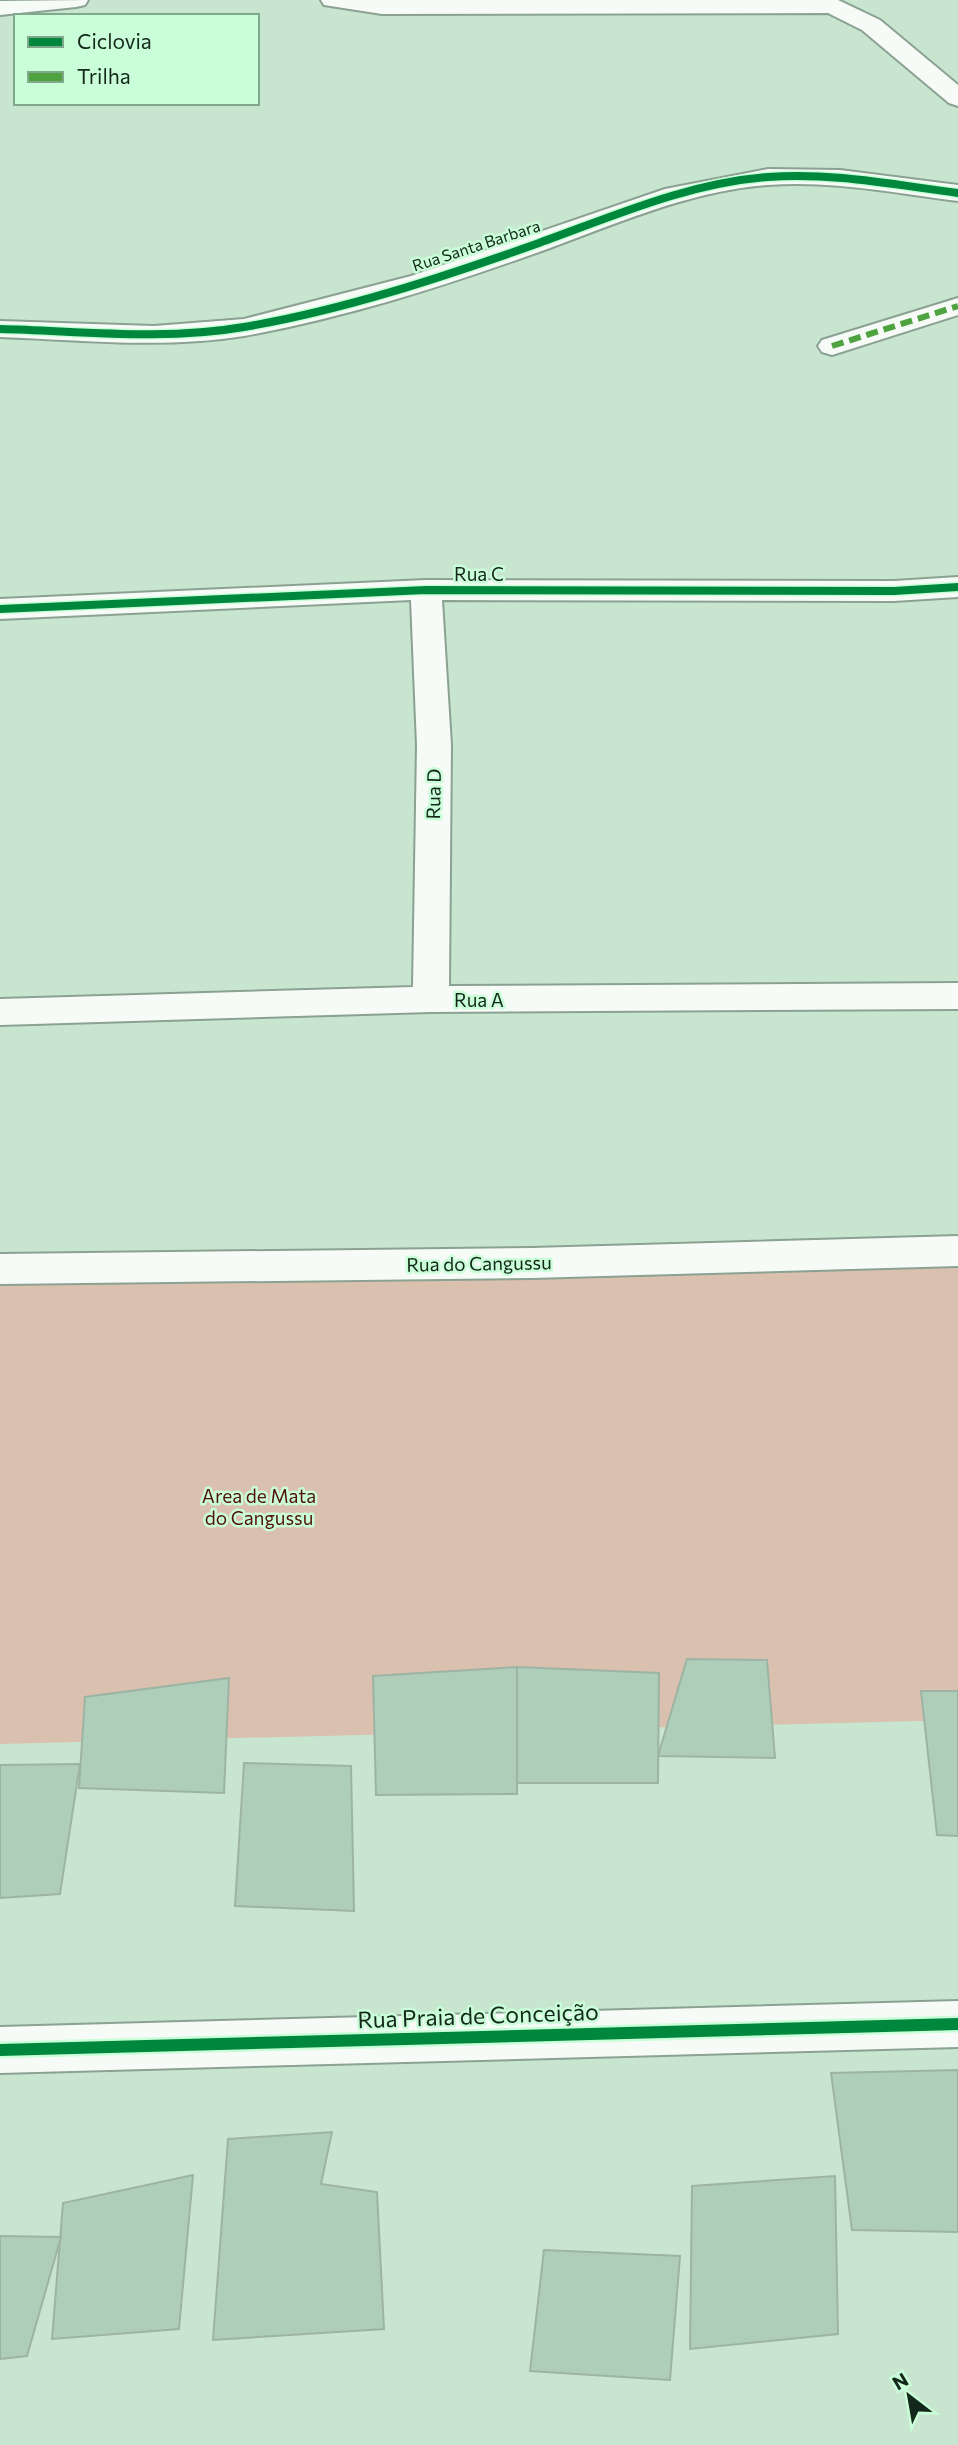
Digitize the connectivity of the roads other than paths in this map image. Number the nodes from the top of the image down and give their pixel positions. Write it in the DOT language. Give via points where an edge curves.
graph roads {
  1 [pos="76,0"];
  2 [pos="333,0"];
  3 [pos="0,8"];
  4 [pos="958,99"];
  5 [pos="958,193"];
  6 [pos="958,306"];
  7 [pos="0,329"];
  8 [pos="832,346"];
  9 [pos="958,587"];
  10 [pos="426,590"];
  11 [pos="0,609"];
  12 [pos="958,996"];
  13 [pos="431,999"];
  14 [pos="0,1012"];
  15 [pos="958,1251"];
  16 [pos="0,1269"];
  17 [pos="958,2024"];
  18 [pos="0,2050"];
  1 -- 3 [label="street"];
  2 -- 4 [label="street" via="396,7 821,5 844,10 871,25"];
  5 -- 7 [label="street, Rua Santa Barbara" via="821,176 722,184 667,195 527,247 343,304 241,328 167,333"];
  6 -- 8 [label="street"];
  9 -- 10 [label="street, Rua C"];
  10 -- 11 [label="street, Rua C"];
  10 -- 13 [label="street, Rua D" via="434,745"];
  12 -- 13 [label="street, Rua A"];
  13 -- 14 [label="street, Rua A"];
  15 -- 16 [label="street, Rua do Cangussu" via="532,1263"];
  17 -- 18 [label="street, Rua Praia de Conceição"];
}
